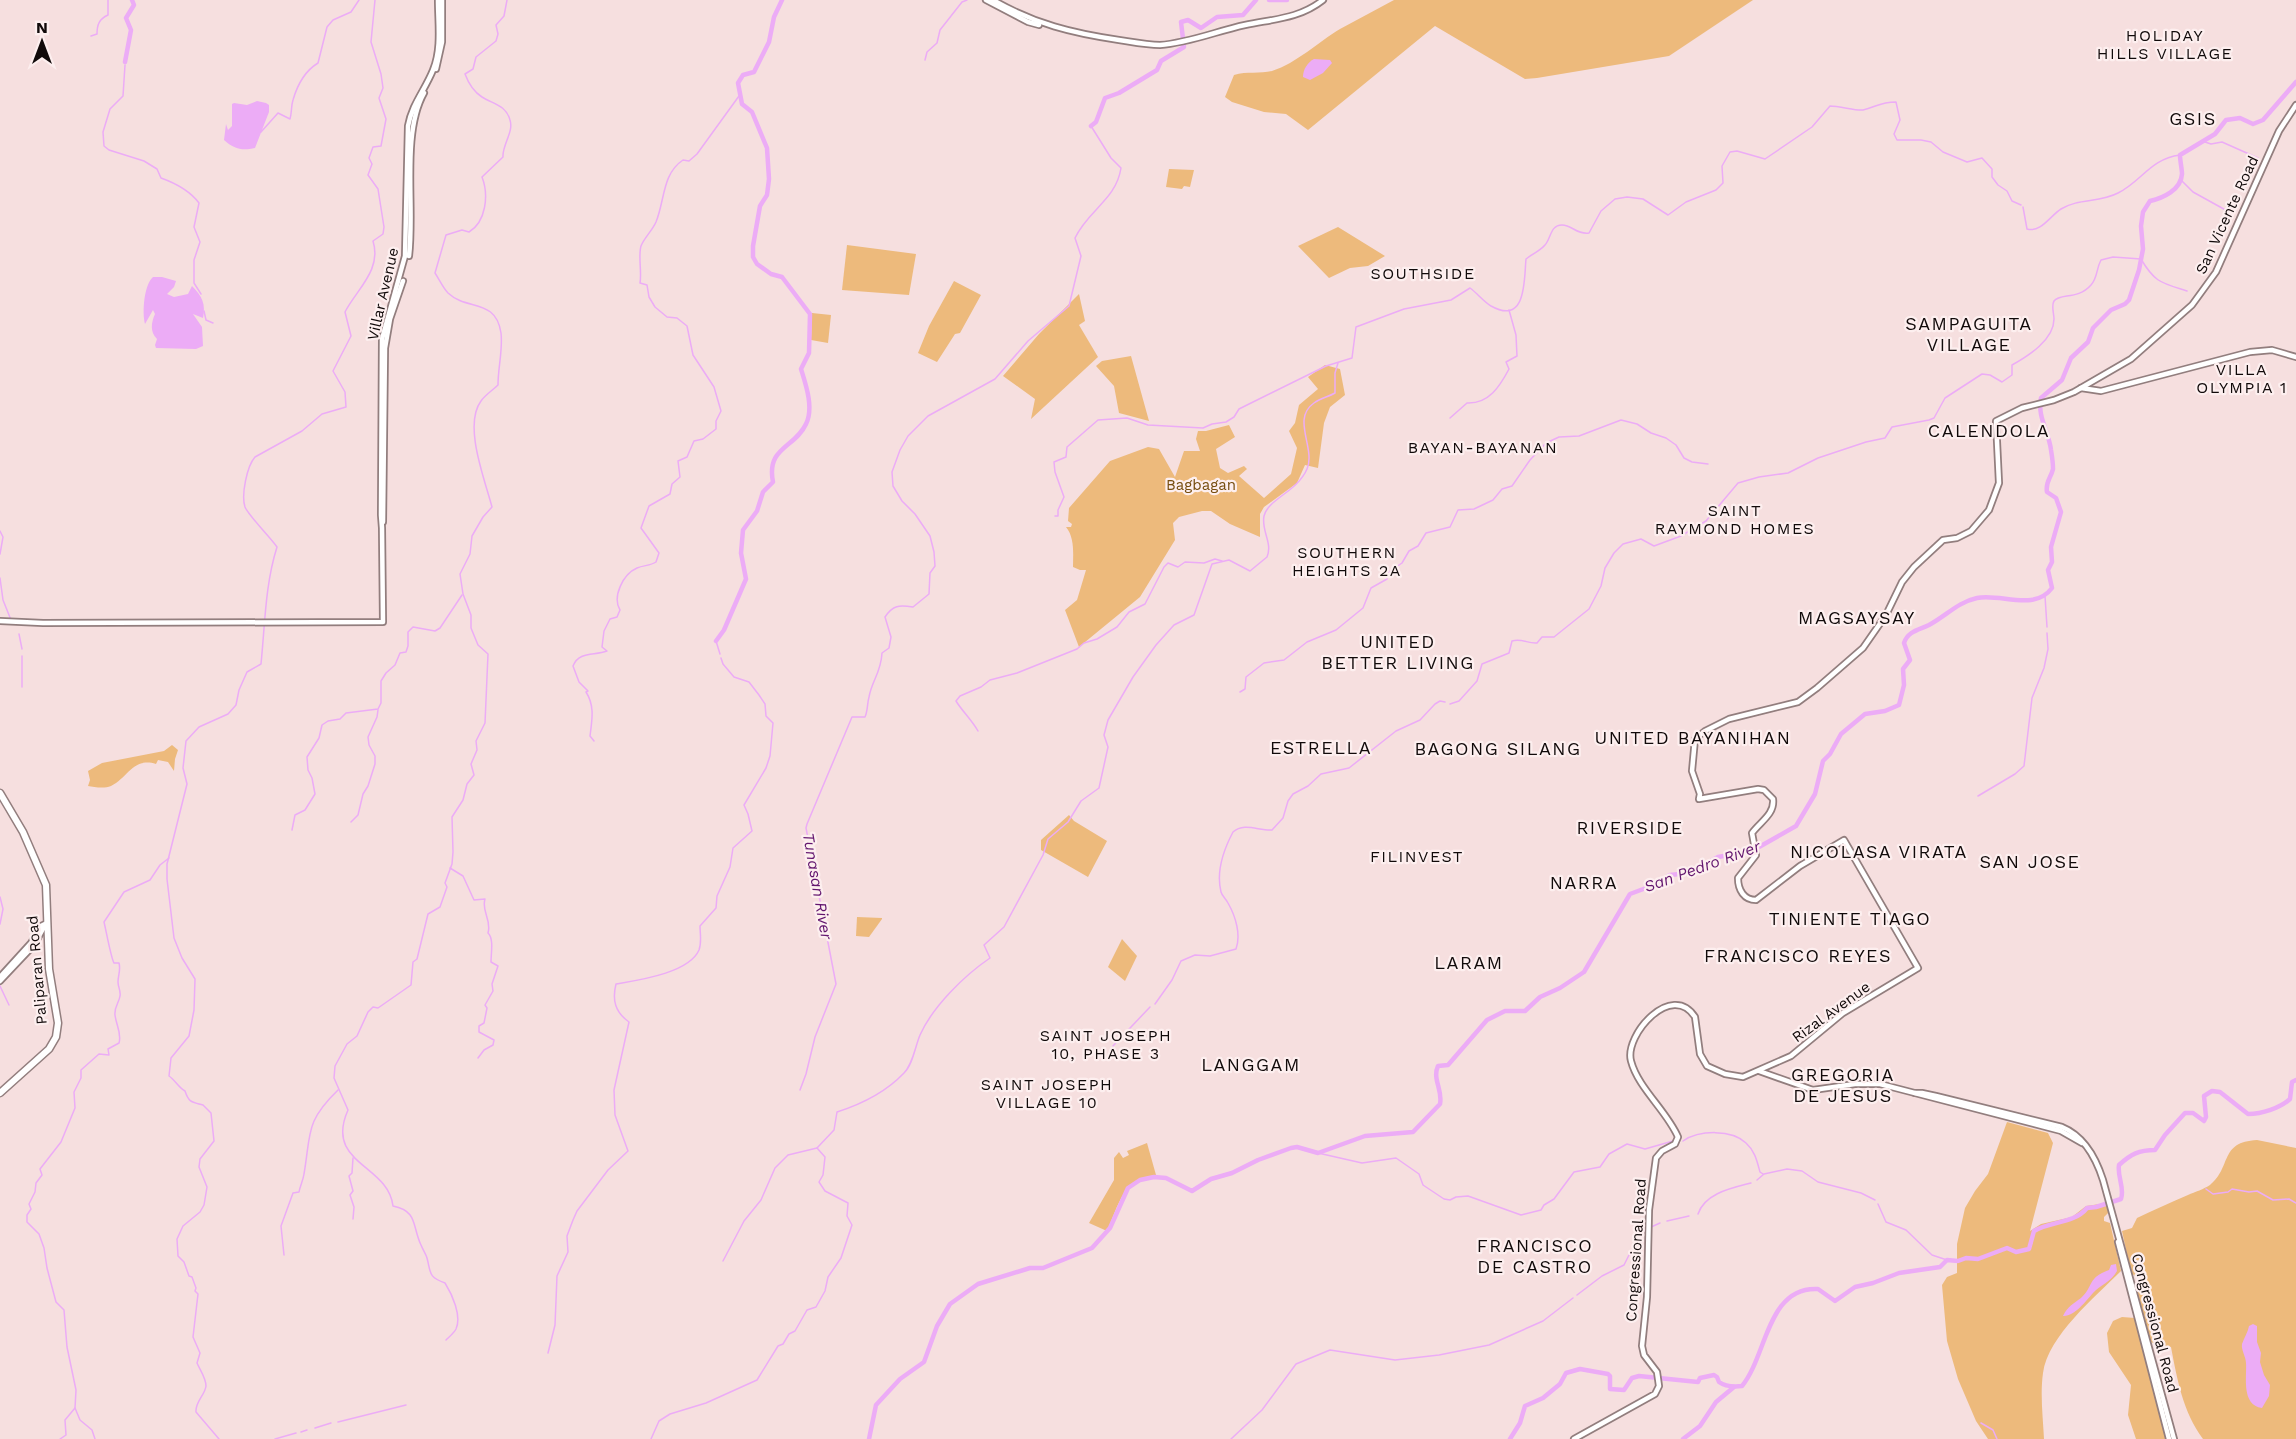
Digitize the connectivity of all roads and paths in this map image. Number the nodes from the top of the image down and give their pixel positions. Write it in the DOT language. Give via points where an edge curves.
graph roads {
  1 [pos="440,0"];
  2 [pos="986,0"];
  3 [pos="993,0"];
  4 [pos="1323,0"];
  5 [pos="1028,20"];
  6 [pos="2296,105"];
  7 [pos="2296,357"];
  8 [pos="2081,388"];
  9 [pos="0,622"];
  10 [pos="0,793"];
  11 [pos="0,800"];
  12 [pos="1756,851"];
  13 [pos="42,873"];
  14 [pos="53,880"];
  15 [pos="46,925"];
  16 [pos="1,979"];
  17 [pos="1768,1070"];
  18 [pos="1759,1071"];
  19 [pos="0,1091"];
  20 [pos="2111,1211"];
  21 [pos="1658,1388"];
  22 [pos="1568,1439"];
  23 [pos="1574,1439"];
  24 [pos="2171,1439"];
  1 -- 9 [label="main road, Villar Avenue" via="441,55 412,126 411,241 386,340 383,622"];
  2 -- 5 [label="main road"];
  3 -- 5 [label="main road"];
  4 -- 5 [label="main road" via="1282,20 1178,42 1149,44 1071,33"];
  6 -- 8 [label="main road, San Vicente Road" via="2279,130 2216,272 2200,296 2131,359"];
  7 -- 8 [label="main road" via="2272,350 2250,352 2101,392"];
  8 -- 12 [label="main road, San Vicente Road" via="1996,421 1999,483 1989,510 1971,531 1936,545 1902,582 1886,615 1863,648 1798,702 1741,715 1695,739 1692,771 1699,799 1758,789 1773,799 1773,807 1752,833"];
  10 -- 13 [label="main road, Paliparan Road"];
  11 -- 15 [label="main road, Paliparan Road" via="40,879"];
  12 -- 17 [label="main road, Rizal Avenue" via="1756,858 1742,870 1738,882 1742,894 1753,900 1844,840 1918,968 1843,1013"];
  13 -- 14 [label="main road"];
  13 -- 15 [label="main road, Paliparan Road"];
  15 -- 16 [label="main road"];
  15 -- 19 [label="main road, Paliparan Road" via="53,1036 43,1051"];
  17 -- 18 [label="main road, Rizal Avenue"];
  17 -- 20 [label="main road, Congressional Road" via="1813,1090 1870,1083 2066,1131 2083,1144 2096,1162"];
  18 -- 21 [label="main road, Congressional Road" via="1737,1077 1707,1066 1700,1054 1695,1017 1680,1005 1663,1007 1631,1044 1633,1066 1678,1139 1656,1158 1648,1223 1642,1346 1644,1355 1657,1370"];
  20 -- 24 [label="main road, Congressional Road"];
  20 -- 24 [label="main road, Congressional Road"];
  21 -- 22 [label="main road"];
  21 -- 23 [label="main road" via="1655,1394"];
}
